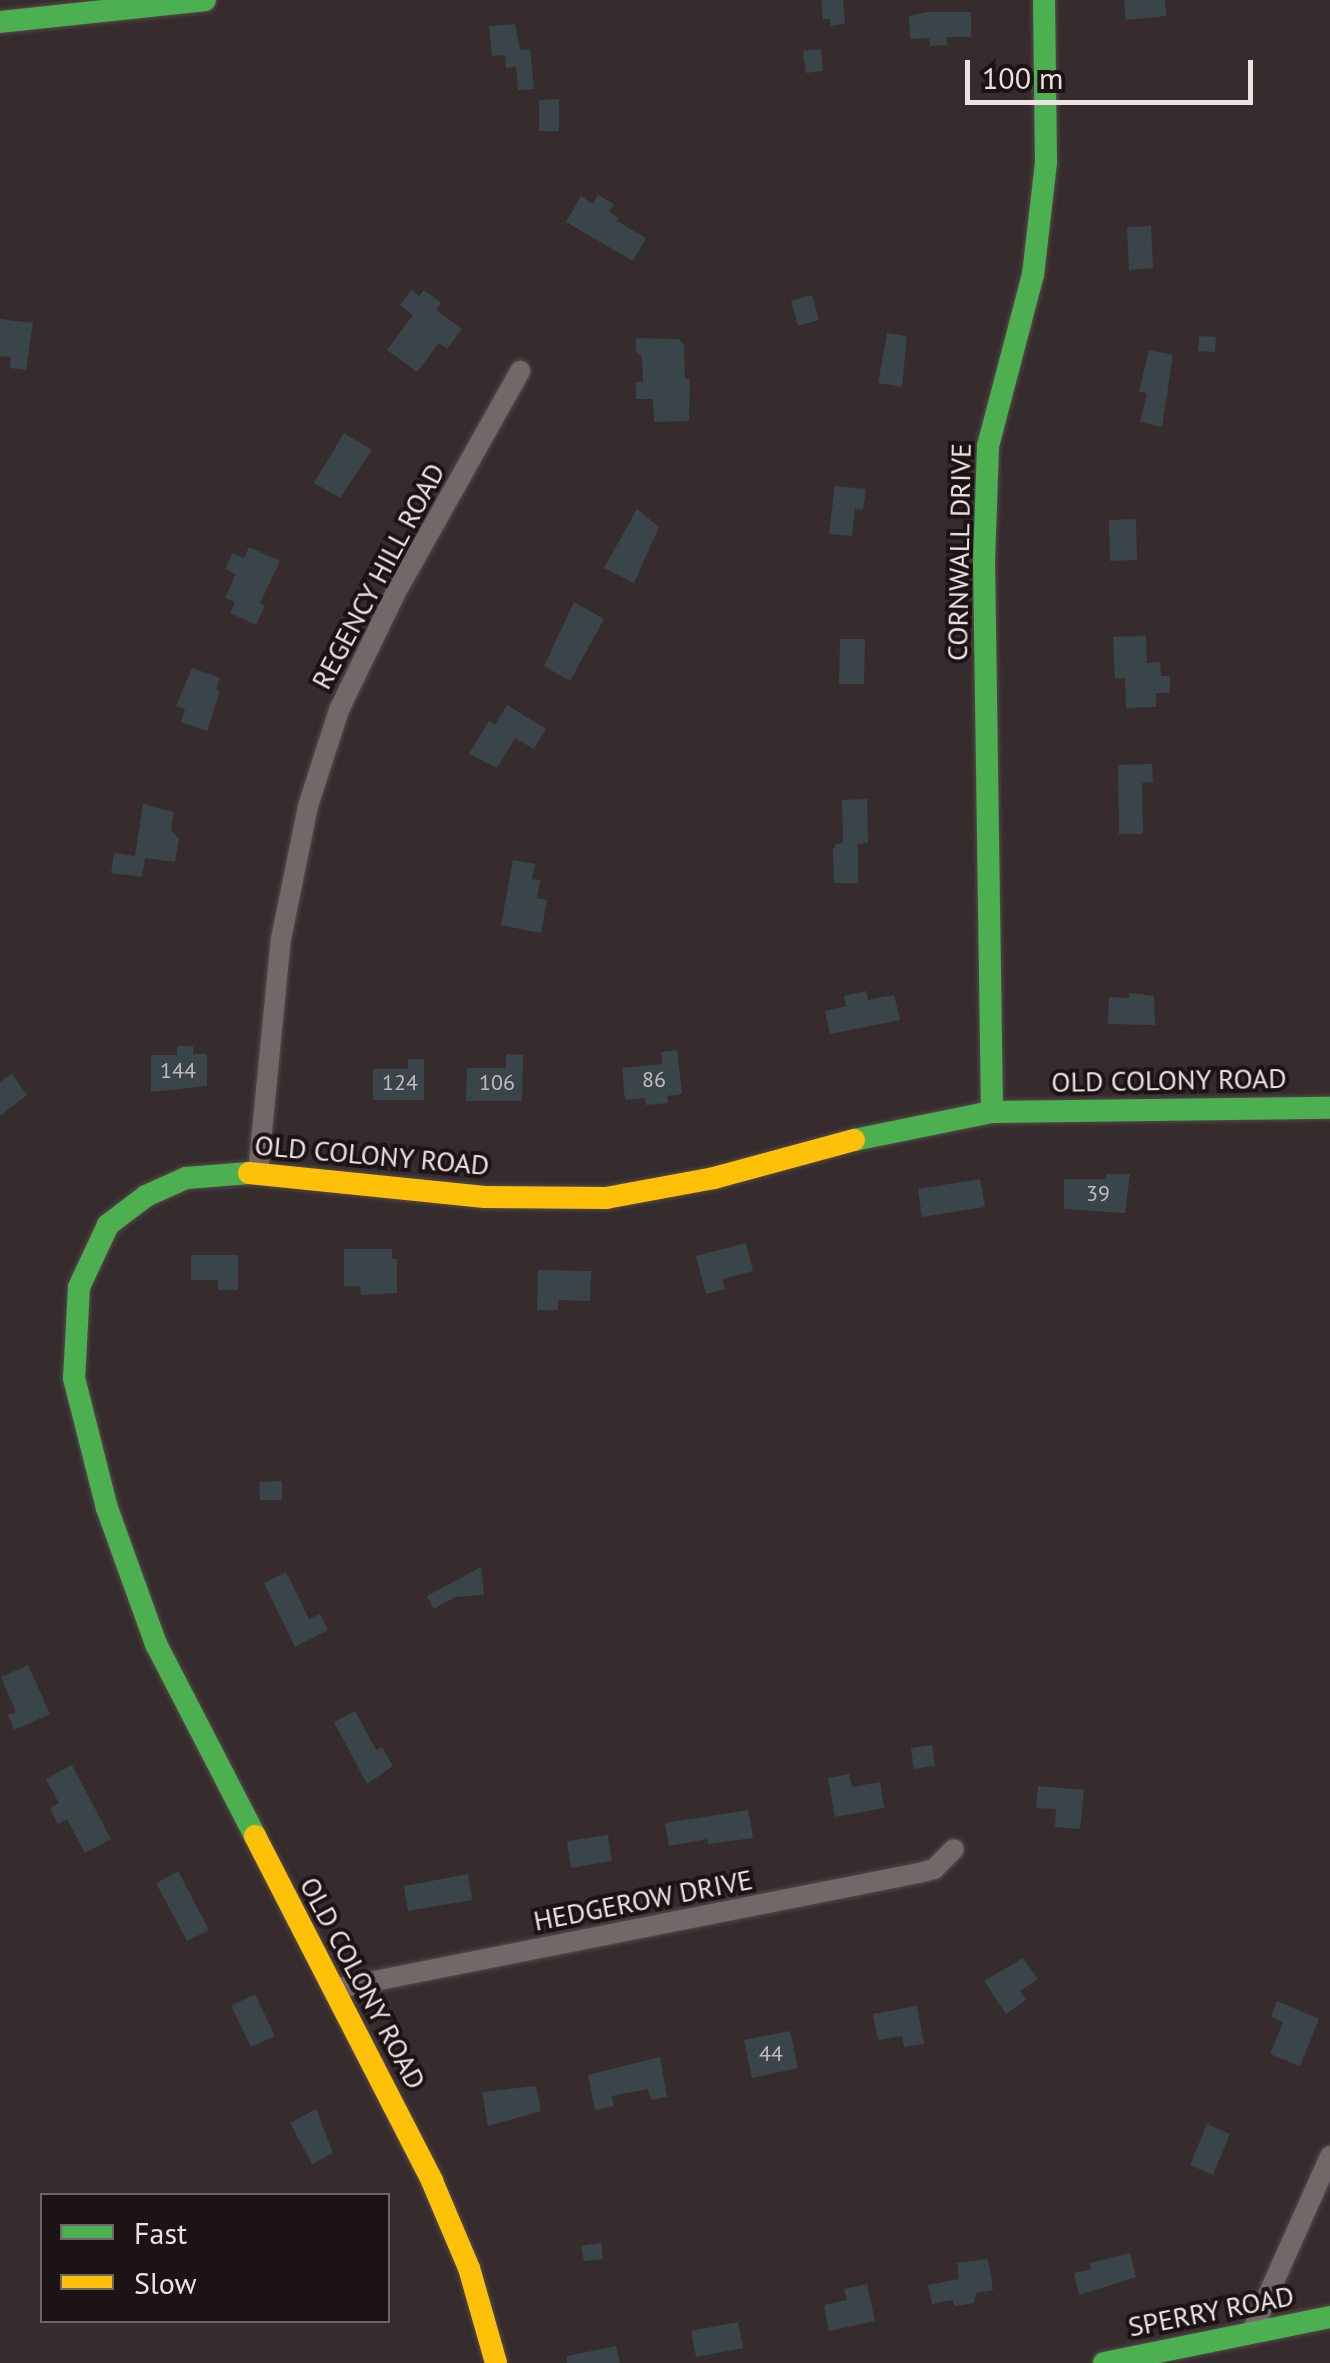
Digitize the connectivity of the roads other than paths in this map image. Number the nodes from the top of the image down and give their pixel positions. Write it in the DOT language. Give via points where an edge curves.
graph roads {
  1 [pos="205,0"];
  2 [pos="1044,0"];
  3 [pos="0,22"];
  4 [pos="520,371"];
  5 [pos="1330,1108"];
  6 [pos="992,1112"];
  7 [pos="258,1172"];
  8 [pos="954,1849"];
  9 [pos="334,1989"];
  10 [pos="1330,2156"];
  11 [pos="1330,2317"];
  12 [pos="1251,2333"];
  13 [pos="496,2363"];
  14 [pos="1104,2363"];
  1 -- 3 [label="street"];
  2 -- 6 [label="street, CORNWALL DRIVE" via="1046,162 1033,275 988,446"];
  4 -- 7 [label="street, REGENCY HILL ROAD" via="393,597 339,710 308,806 281,939"];
  5 -- 6 [label="street, OLD COLONY ROAD"];
  6 -- 7 [label="street, OLD COLONY ROAD" via="606,1198 486,1197"];
  7 -- 9 [label="street, OLD COLONY ROAD" via="186,1178 146,1196 108,1225 80,1286 74,1378 107,1508 156,1644"];
  8 -- 9 [label="street, HEDGEROW DRIVE" via="934,1869 919,1873"];
  9 -- 13 [label="street, OLD COLONY ROAD" via="440,2199"];
  10 -- 12 [label="street"];
  11 -- 12 [label="street, SPERRY ROAD"];
  12 -- 14 [label="street, SPERRY ROAD"];
}
